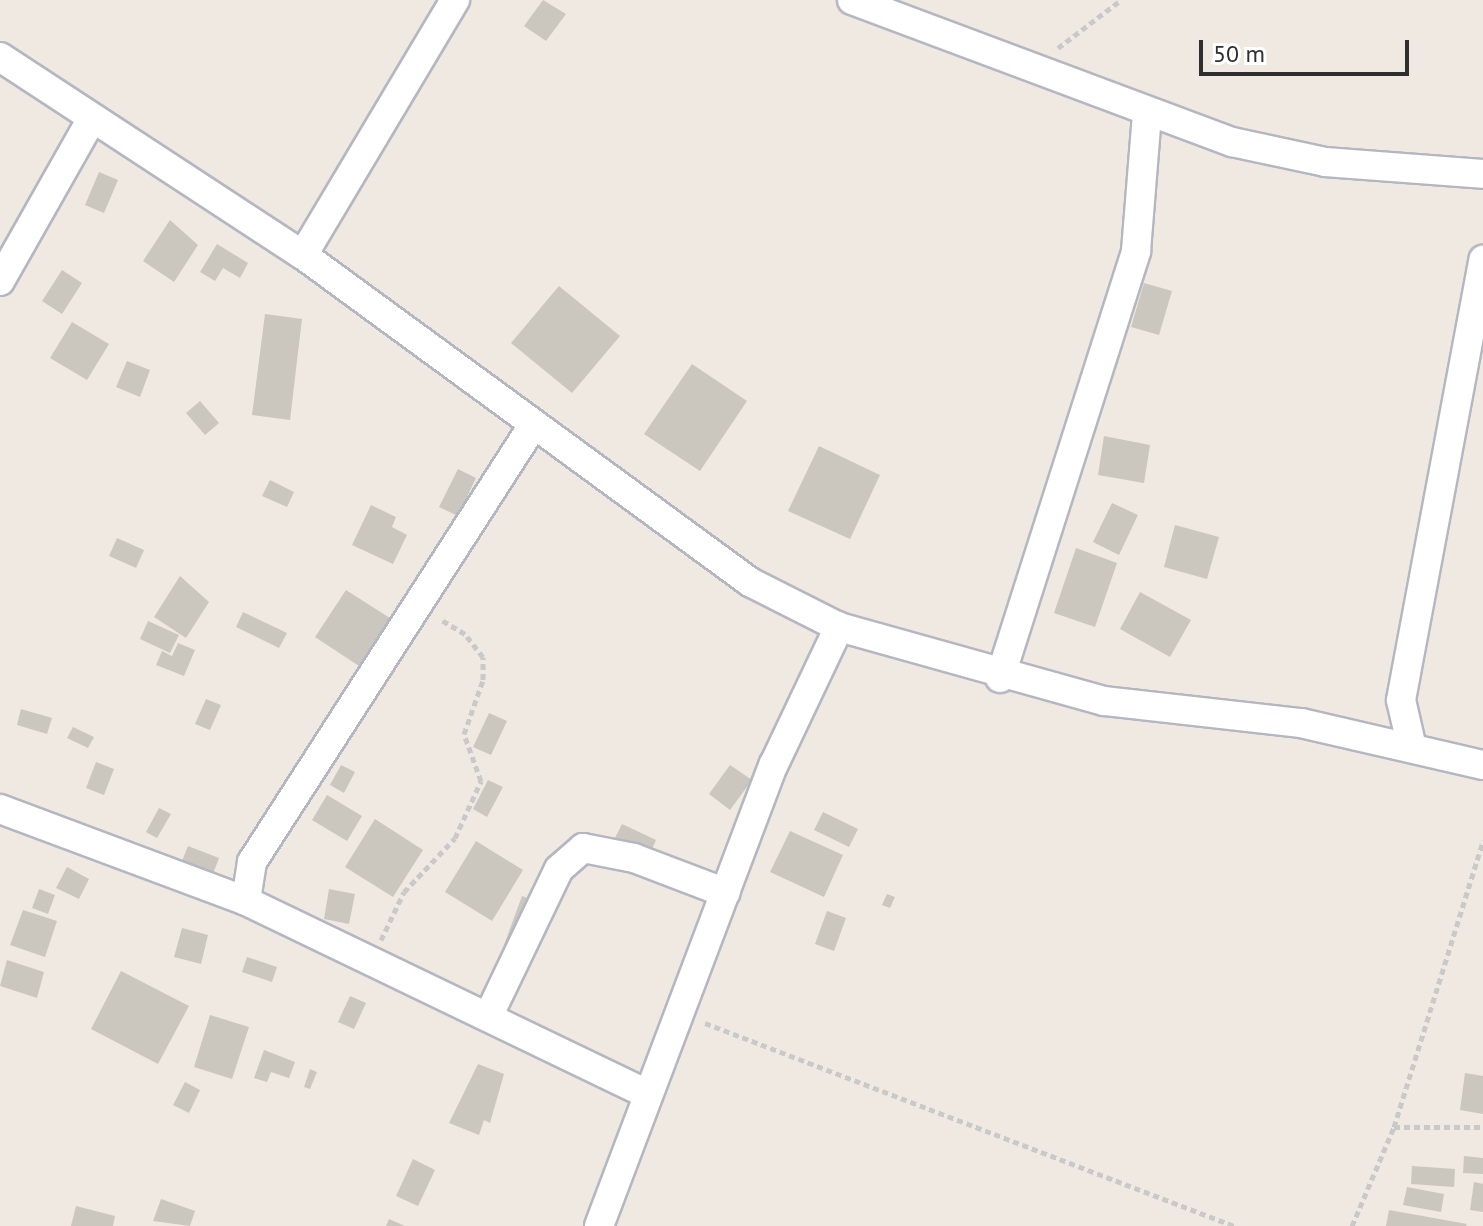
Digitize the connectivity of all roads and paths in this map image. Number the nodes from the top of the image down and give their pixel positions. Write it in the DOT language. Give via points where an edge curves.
graph roads {
  1 [pos="455,0"];
  2 [pos="852,0"];
  3 [pos="1121,0"];
  4 [pos="0,57"];
  5 [pos="1030,69"];
  6 [pos="1147,114"];
  7 [pos="91,120"];
  8 [pos="1483,174"];
  9 [pos="303,255"];
  10 [pos="1483,260"];
  11 [pos="0,281"];
  12 [pos="532,427"];
  13 [pos="424,595"];
  14 [pos="839,627"];
  15 [pos="1000,678"];
  16 [pos="1401,700"];
  17 [pos="1361,736"];
  18 [pos="1412,748"];
  19 [pos="1483,765"];
  20 [pos="0,809"];
  21 [pos="1483,841"];
  22 [pos="726,893"];
  23 [pos="246,901"];
  24 [pos="369,966"];
  25 [pos="681,1014"];
  26 [pos="488,1017"];
  27 [pos="647,1094"];
  28 [pos="1394,1127"];
  29 [pos="1483,1127"];
  30 [pos="599,1226"];
  31 [pos="1234,1226"];
  32 [pos="1352,1226"];
  1 -- 9 [label="street"];
  2 -- 5 [label="street"];
  3 -- 5 [label="path"];
  4 -- 7 [label="street"];
  5 -- 6 [label="street"];
  6 -- 8 [label="street" via="1325,162"];
  6 -- 15 [label="street" via="1136,251"];
  7 -- 9 [label="street"];
  7 -- 11 [label="street"];
  9 -- 12 [label="street"];
  10 -- 16 [label="street"];
  12 -- 13 [label="street"];
  12 -- 14 [label="street" via="750,582"];
  13 -- 23 [label="street" via="252,862"];
  13 -- 24 [label="path" via="483,657 483,680 464,734 481,781 455,838 404,892"];
  14 -- 15 [label="street"];
  14 -- 22 [label="street" via="774,764"];
  15 -- 17 [label="street" via="1104,701"];
  16 -- 17 [label="street"];
  16 -- 18 [label="street"];
  17 -- 18 [label="street"];
  18 -- 19 [label="street"];
  20 -- 23 [label="street"];
  21 -- 28 [label="path"];
  22 -- 25 [label="street"];
  22 -- 26 [label="street" via="634,858 583,848 559,869"];
  23 -- 24 [label="street"];
  24 -- 26 [label="street"];
  25 -- 27 [label="street"];
  25 -- 31 [label="path"];
  26 -- 27 [label="street"];
  27 -- 30 [label="street"];
  28 -- 29 [label="path"];
  28 -- 32 [label="path"];
}
